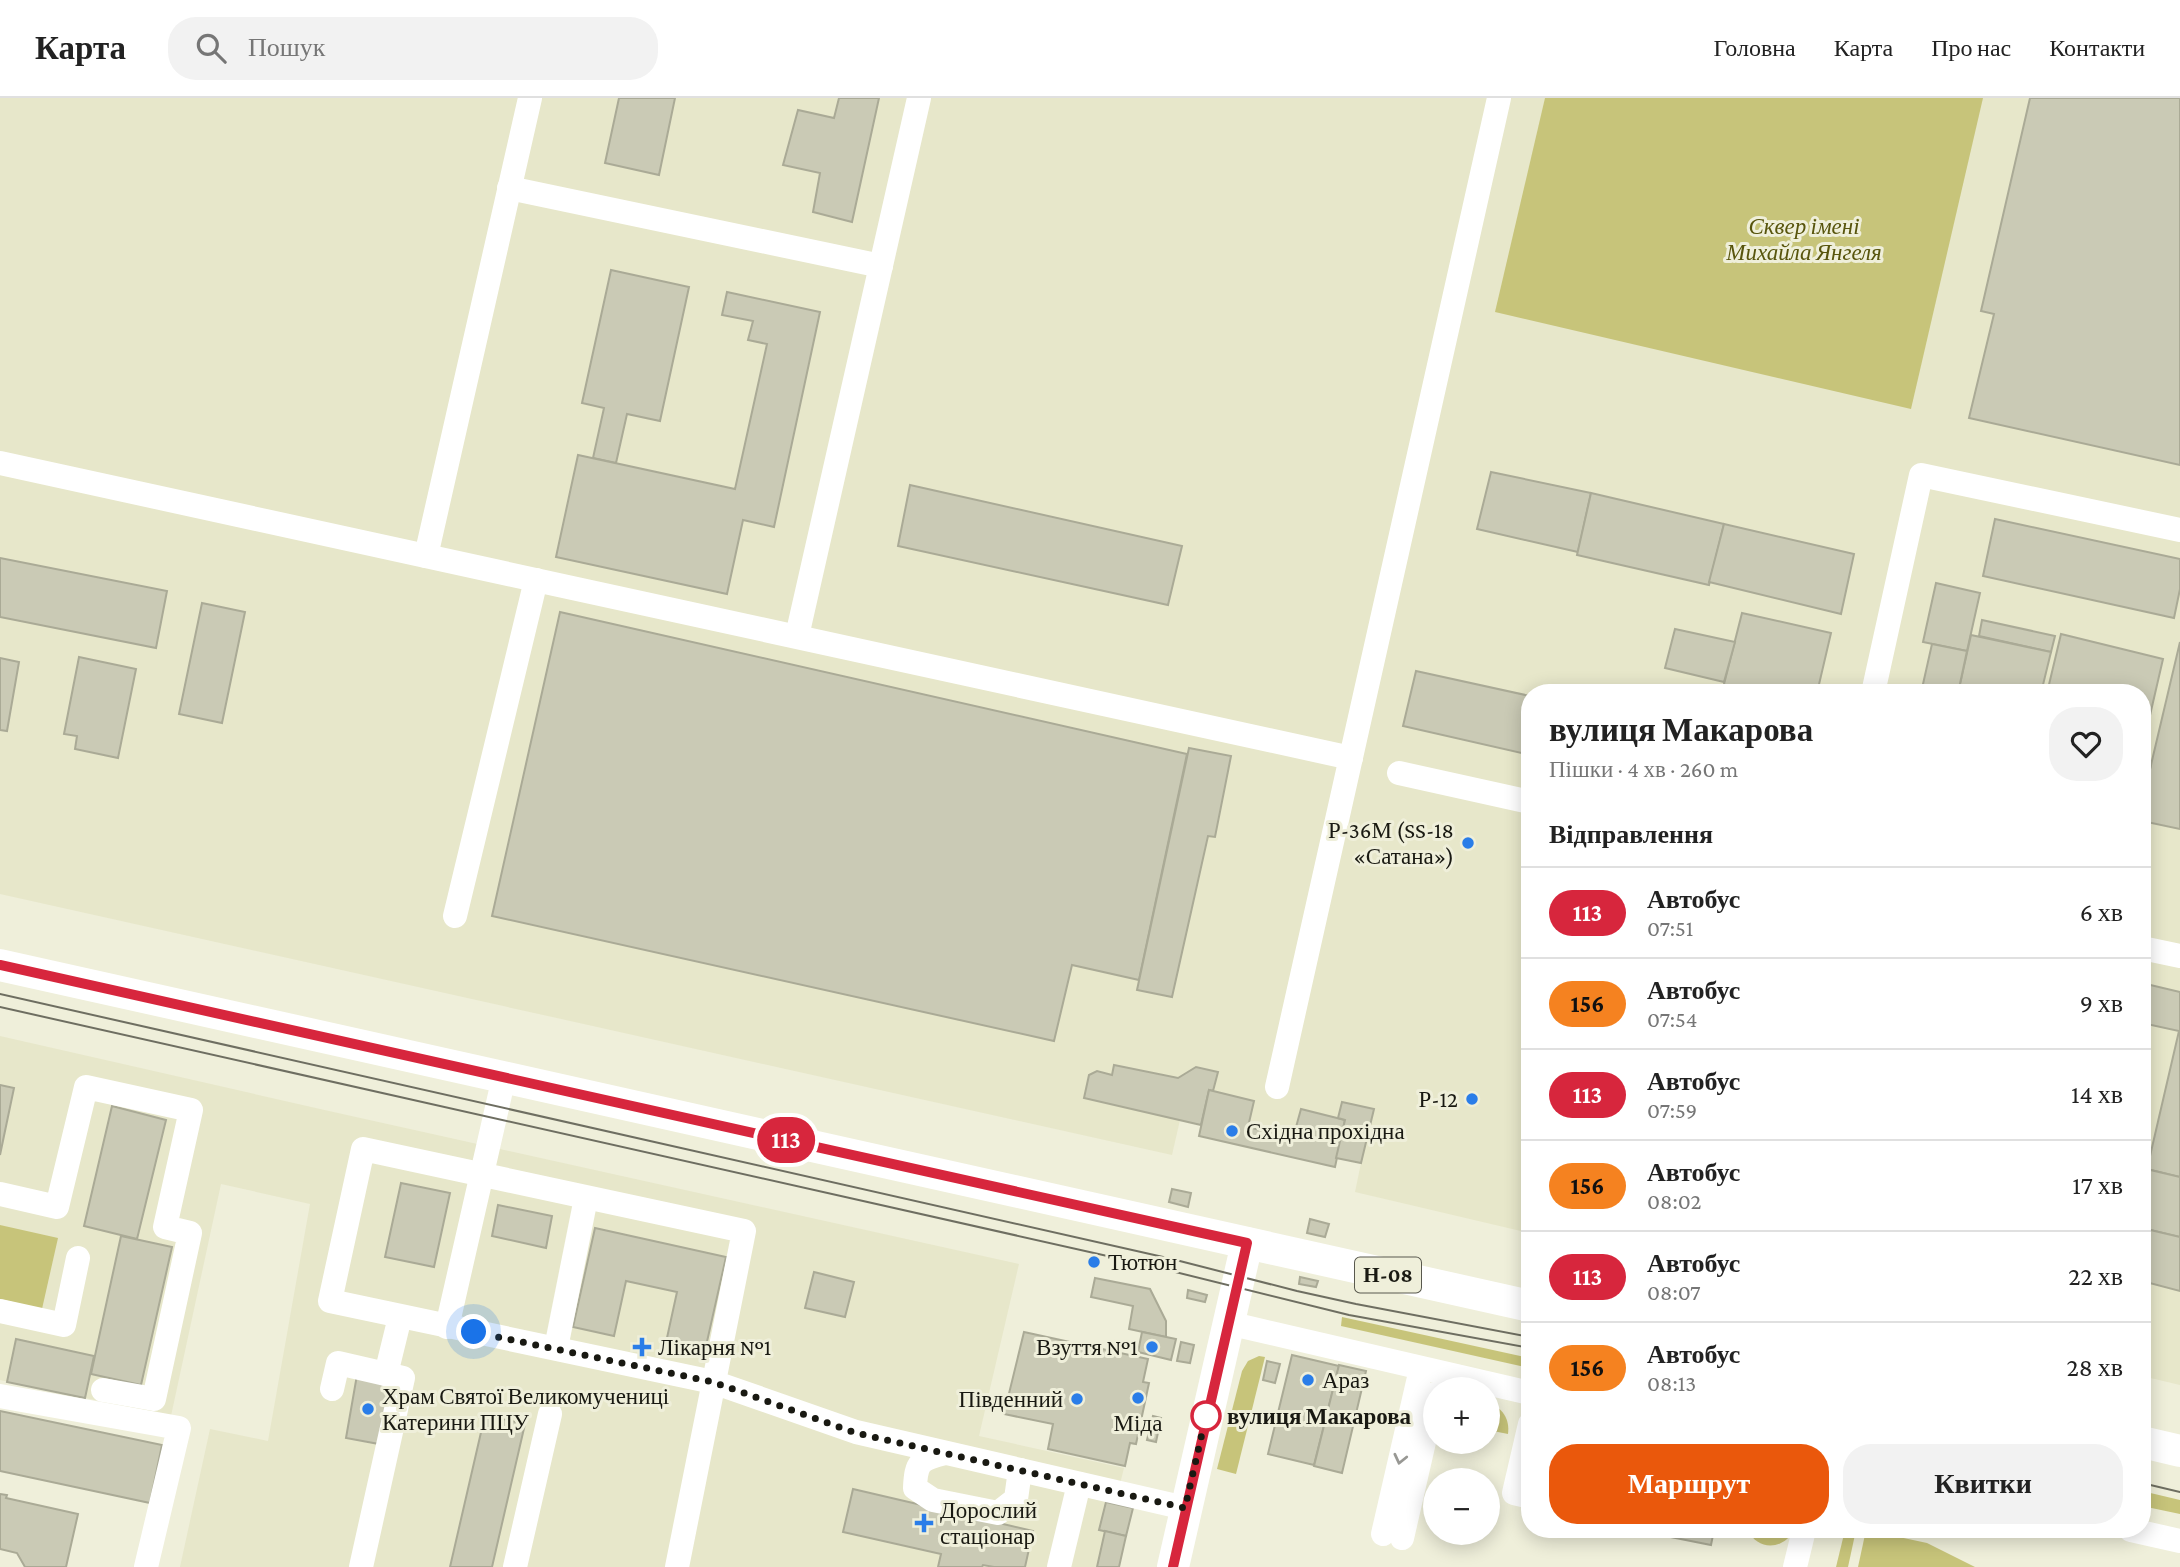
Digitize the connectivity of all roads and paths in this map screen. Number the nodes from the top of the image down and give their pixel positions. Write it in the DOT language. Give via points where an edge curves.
graph roads {
  1 [pos="530,98"];
  2 [pos="919,98"];
  3 [pos="1499,98"];
  4 [pos="509,188"];
  5 [pos="881,266"];
  6 [pos="0,463"];
  7 [pos="2180,530"];
  8 [pos="426,556"];
  9 [pos="536,579"];
  10 [pos="797,636"];
  11 [pos="1874,684"];
  12 [pos="1351,758"];
  13 [pos="1399,773"];
  14 [pos="1521,800"];
  15 [pos="455,916"];
  16 [pos="2151,950"];
  17 [pos="2180,956"];
  18 [pos="0,965"];
  19 [pos="504,1077"];
  20 [pos="1277,1087"];
  21 [pos="482,1174"];
  22 [pos="0,1194"];
  23 [pos="586,1198"];
  24 [pos="1247,1243"];
  25 [pos="78,1258"];
  26 [pos="1521,1304"];
  27 [pos="0,1311"];
  28 [pos="400,1317"];
  29 [pos="1228,1323"];
  30 [pos="447,1327"];
  31 [pos="556,1348"];
  32 [pos="386,1374"];
  33 [pos="1423,1378"];
  34 [pos="713,1382"];
  35 [pos="332,1389"];
  36 [pos="1500,1389"];
  37 [pos="103,1390"];
  38 [pos="1521,1392"];
  39 [pos="0,1396"];
  40 [pos="550,1414"];
  41 [pos="1423,1420"];
  42 [pos="2151,1444"];
  43 [pos="2180,1451"];
  44 [pos="945,1453"];
  45 [pos="1521,1463"];
  46 [pos="1020,1470"];
  47 [pos="1079,1484"];
  48 [pos="1521,1495"];
  49 [pos="1185,1508"];
  50 [pos="2151,1534"];
  51 [pos="1393,1536"];
  52 [pos="1802,1538"];
  53 [pos="2180,1541"];
  54 [pos="146,1567"];
  55 [pos="361,1567"];
  56 [pos="515,1567"];
  57 [pos="677,1567"];
  58 [pos="1059,1567"];
  59 [pos="1172,1567"];
  60 [pos="1795,1567"];
  1 -- 4 [label="street"];
  2 -- 5 [label="street"];
  3 -- 12 [label="street"];
  4 -- 5 [label="street"];
  4 -- 8 [label="street"];
  5 -- 10 [label="street"];
  6 -- 8 [label="street"];
  7 -- 11 [label="street" via="1921,475"];
  8 -- 9 [label="street"];
  9 -- 10 [label="street"];
  9 -- 15 [label="street"];
  10 -- 12 [label="street"];
  12 -- 20 [label="street"];
  13 -- 14 [label="street"];
  16 -- 17 [label="street"];
  18 -- 19 [label="main road, Н-08"];
  19 -- 21 [label="street"];
  19 -- 24 [label="main road, Н-08"];
  21 -- 23 [label="street"];
  21 -- 28 [label="street" via="363,1149 330,1301"];
  21 -- 30 [label="street"];
  22 -- 37 [label="street" via="57,1207 86,1087 191,1110 165,1227 190,1233 154,1399"];
  23 -- 31 [label="street"];
  23 -- 34 [label="street" via="744,1231"];
  24 -- 26 [label="main road, Н-08"];
  24 -- 29 [label="main road"];
  25 -- 27 [label="street" via="64,1325"];
  28 -- 30 [label="street"];
  28 -- 32 [label="street"];
  29 -- 33 [label="street"];
  29 -- 49 [label="main road"];
  30 -- 31 [label="street"];
  31 -- 34 [label="street"];
  32 -- 35 [label="street" via="338,1363"];
  32 -- 55 [label="street" via="403,1378"];
  34 -- 44 [label="street" via="856,1433"];
  34 -- 57 [label="street"];
  36 -- 38 [label="street"];
  39 -- 54 [label="street" via="179,1428"];
  40 -- 56 [label="street"];
  41 -- 51 [label="street"];
  42 -- 43 [label="main road"];
  44 -- 46 [label="street"];
  44 -- 46 [label="street" via="926,1458 915,1470 915,1488 933,1500 999,1513 1016,1499"];
  45 -- 48 [label="street" via="1514,1493"];
  46 -- 47 [label="street"];
  47 -- 49 [label="street"];
  47 -- 58 [label="street"];
  49 -- 59 [label="main road"];
  50 -- 53 [label="street"];
  52 -- 60 [label="street"];
}
